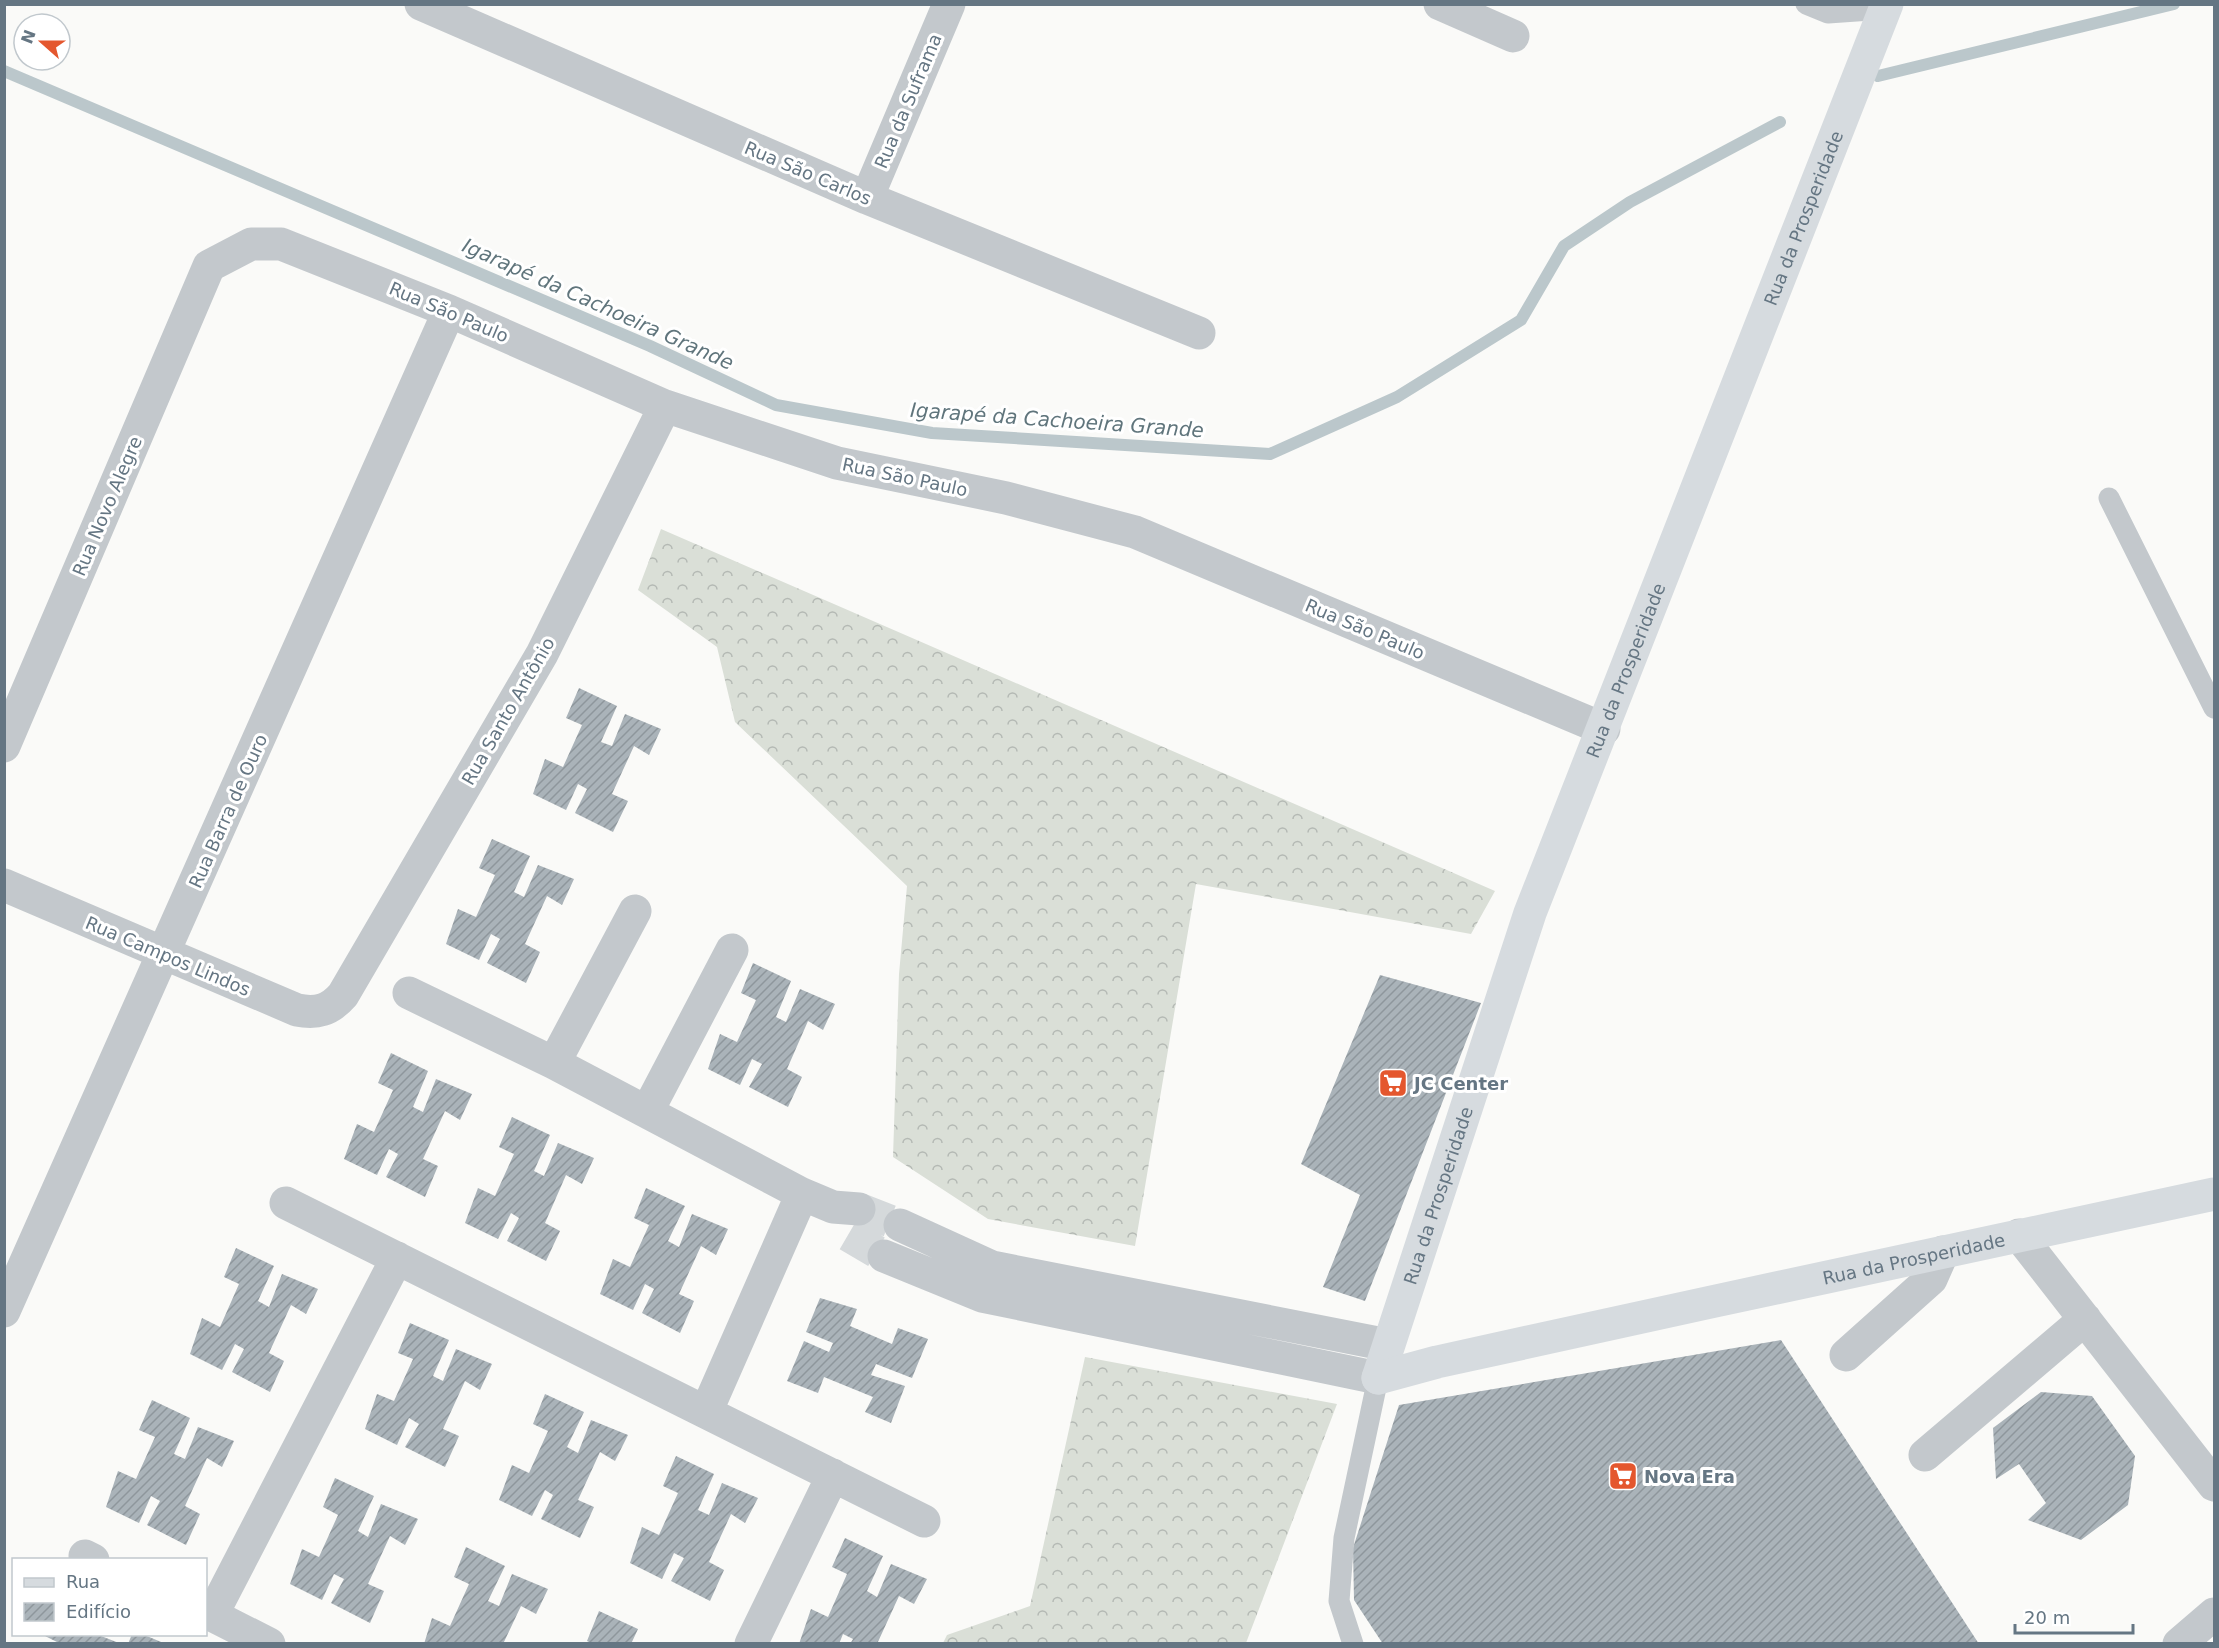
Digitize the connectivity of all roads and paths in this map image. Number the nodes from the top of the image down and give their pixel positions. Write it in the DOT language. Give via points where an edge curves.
graph roads {
  1 [pos="422,4"];
  2 [pos="949,4"];
  3 [pos="1440,4"];
  4 [pos="1806,4"];
  5 [pos="1884,13"];
  6 [pos="1513,36"];
  7 [pos="867,198"];
  8 [pos="209,267"];
  9 [pos="449,311"];
  10 [pos="1199,333"];
  11 [pos="665,406"];
  12 [pos="2109,498"];
  13 [pos="2214,708"];
  14 [pos="1604,729"];
  15 [pos="4,746"];
  16 [pos="4,885"];
  17 [pos="635,910"];
  18 [pos="732,950"];
  19 [pos="164,955"];
  20 [pos="409,993"];
  21 [pos="333,1006"];
  22 [pos="554,1063"];
  23 [pos="647,1113"];
  24 [pos="802,1194"];
  25 [pos="2214,1194"];
  26 [pos="286,1203"];
  27 [pos="847,1217"];
  28 [pos="900,1225"];
  29 [pos="2019,1235"];
  30 [pos="1943,1252"];
  31 [pos="884,1256"];
  32 [pos="397,1258"];
  33 [pos="987,1282"];
  34 [pos="4,1311"];
  35 [pos="2085,1319"];
  36 [pos="1389,1345"];
  37 [pos="1846,1355"];
  38 [pos="1437,1362"];
  39 [pos="1378,1378"];
  40 [pos="706,1410"];
  41 [pos="1924,1455"];
  42 [pos="833,1475"];
  43 [pos="2214,1485"];
  44 [pos="924,1521"];
  45 [pos="209,1613"];
  46 [pos="2214,1614"];
  47 [pos="251,1640"];
  48 [pos="751,1644"];
  49 [pos="1353,1644"];
  50 [pos="2179,1644"];
  1 -- 7 [label="street, Rua São Carlos"];
  2 -- 7 [label="street, Rua da Suframa"];
  3 -- 6 [label="street"];
  4 -- 5 [label="lane" via="1828,12"];
  5 -- 14 [label="street, Rua da Prosperidade"];
  7 -- 10 [label="street, Rua São Carlos"];
  8 -- 9 [label="street, Rua São Paulo" via="251,244 281,244"];
  8 -- 15 [label="street, Rua Novo Alegre"];
  9 -- 11 [label="street, Rua São Paulo"];
  9 -- 19 [label="street, Rua Barra de Ouro"];
  11 -- 14 [label="street, Rua São Paulo" via="837,463 1005,498 1135,532"];
  11 -- 21 [label="street, Rua Santo Antônio" via="542,654 344,995"];
  12 -- 13 [label="lane"];
  14 -- 36 [label="street, Rua da Prosperidade" via="1530,913"];
  16 -- 19 [label="street, Rua Campos Lindos"];
  17 -- 22 [label="street"];
  18 -- 23 [label="street"];
  19 -- 21 [label="street, Rua Campos Lindos" via="297,1011 313,1013"];
  19 -- 34 [label="street, Rua Barra de Ouro"];
  20 -- 22 [label="street"];
  22 -- 23 [label="street"];
  23 -- 24 [label="street"];
  24 -- 27 [label="street"];
  24 -- 40 [label="street"];
  25 -- 29 [label="street, Rua da Prosperidade"];
  26 -- 32 [label="street"];
  28 -- 33 [label="street"];
  29 -- 30 [label="street, Rua da Prosperidade"];
  29 -- 35 [label="street"];
  30 -- 37 [label="street" via="1931,1279"];
  30 -- 38 [label="street, Rua da Prosperidade"];
  31 -- 33 [label="street"];
  32 -- 40 [label="street"];
  32 -- 45 [label="street"];
  33 -- 36 [label="street"];
  33 -- 39 [label="street"];
  35 -- 41 [label="street"];
  35 -- 43 [label="street"];
  36 -- 38 [label="street"];
  36 -- 39 [label="street, Rua da Prosperidade"];
  38 -- 39 [label="street, Rua da Prosperidade"];
  39 -- 49 [label="lane" via="1344,1538 1339,1601"];
  40 -- 42 [label="street"];
  42 -- 44 [label="street"];
  42 -- 48 [label="street"];
  45 -- 47 [label="street"];
  46 -- 50 [label="street"];
}
